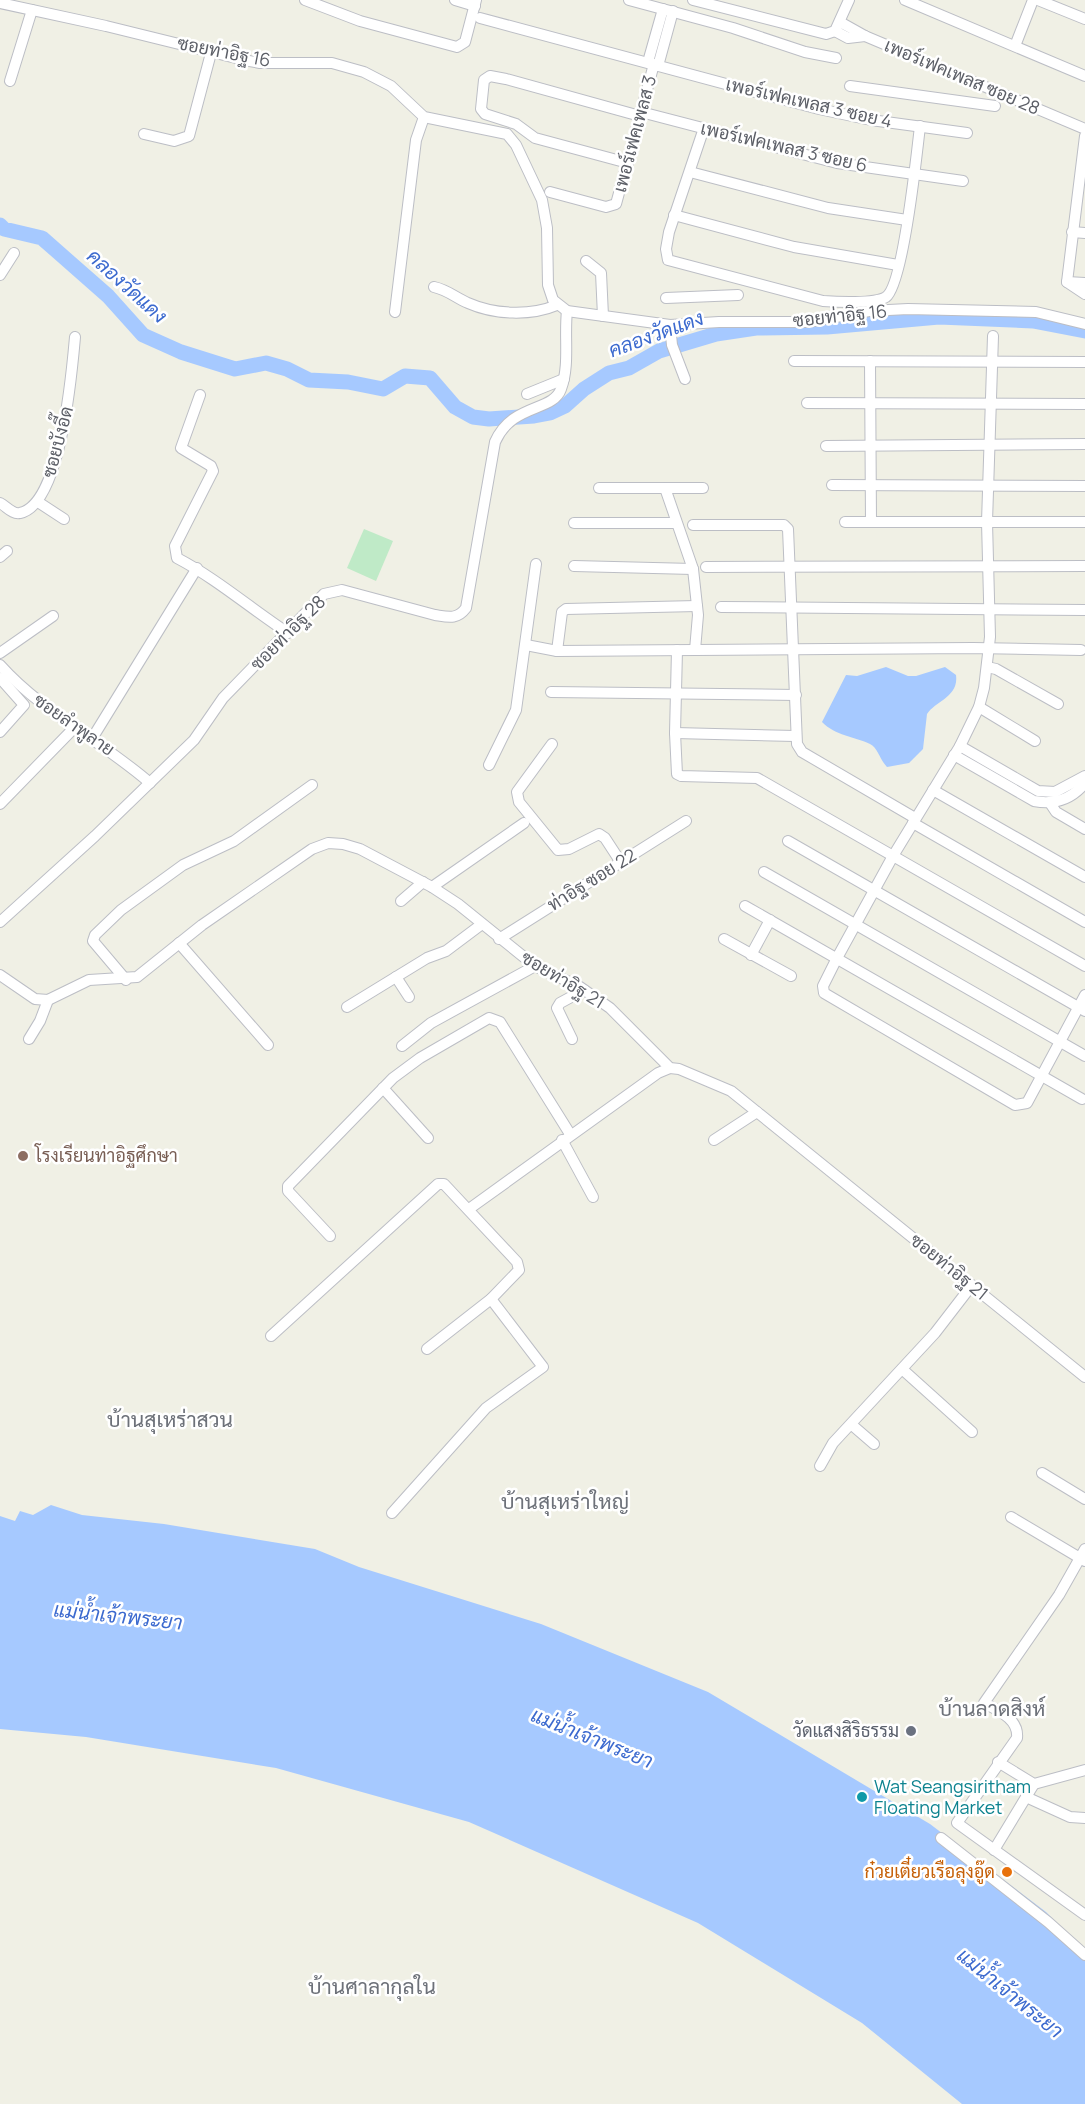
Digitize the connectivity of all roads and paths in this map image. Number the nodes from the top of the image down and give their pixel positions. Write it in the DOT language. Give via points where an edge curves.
graph roads {
  1 [pos="305,0"];
  2 [pos="455,0"];
  3 [pos="629,0"];
  4 [pos="693,0"];
  5 [pos="849,0"];
  6 [pos="905,0"];
  7 [pos="1034,0"];
  8 [pos="1038,0"];
  9 [pos="0,3"];
  10 [pos="475,3"];
  11 [pos="668,7"];
  12 [pos="32,10"];
  13 [pos="480,18"];
  14 [pos="1085,19"];
  15 [pos="837,27"];
  16 [pos="1015,46"];
  17 [pos="211,52"];
  18 [pos="837,58"];
  19 [pos="653,64"];
  20 [pos="1085,76"];
  21 [pos="10,81"];
  22 [pos="850,86"];
  23 [pos="986,87"];
  24 [pos="982,104"];
  25 [pos="995,106"];
  26 [pos="640,114"];
  27 [pos="424,117"];
  28 [pos="920,126"];
  29 [pos="704,128"];
  30 [pos="1085,129"];
  31 [pos="967,133"];
  32 [pos="144,134"];
  33 [pos="1085,136"];
  34 [pos="627,163"];
  35 [pos="690,172"];
  36 [pos="914,174"];
  37 [pos="963,181"];
  38 [pos="1082,183"];
  39 [pos="550,192"];
  40 [pos="674,215"];
  41 [pos="907,220"];
  42 [pos="1072,232"];
  43 [pos="1085,233"];
  44 [pos="14,253"];
  45 [pos="586,261"];
  46 [pos="898,265"];
  47 [pos="0,275"];
  48 [pos="724,276"];
  49 [pos="1067,282"];
  50 [pos="1085,283"];
  51 [pos="434,287"];
  52 [pos="1085,294"];
  53 [pos="723,295"];
  54 [pos="738,295"];
  55 [pos="666,298"];
  56 [pos="557,305"];
  57 [pos="567,310"];
  58 [pos="395,312"];
  59 [pos="603,316"];
  60 [pos="1085,324"];
  61 [pos="670,325"];
  62 [pos="993,336"];
  63 [pos="75,337"];
  64 [pos="992,360"];
  65 [pos="794,361"];
  66 [pos="870,361"];
  67 [pos="1085,362"];
  68 [pos="564,379"];
  69 [pos="685,379"];
  70 [pos="200,394"];
  71 [pos="527,394"];
  72 [pos="807,403"];
  73 [pos="870,403"];
  74 [pos="991,403"];
  75 [pos="1085,404"];
  76 [pos="1085,444"];
  77 [pos="990,445"];
  78 [pos="826,446"];
  79 [pos="870,446"];
  80 [pos="832,485"];
  81 [pos="871,485"];
  82 [pos="988,486"];
  83 [pos="1085,486"];
  84 [pos="599,488"];
  85 [pos="666,488"];
  86 [pos="704,488"];
  87 [pos="38,502"];
  88 [pos="0,503"];
  89 [pos="64,519"];
  90 [pos="676,522"];
  91 [pos="845,522"];
  92 [pos="871,522"];
  93 [pos="987,522"];
  94 [pos="1085,522"];
  95 [pos="574,523"];
  96 [pos="693,525"];
  97 [pos="536,564"];
  98 [pos="574,566"];
  99 [pos="792,566"];
  100 [pos="988,566"];
  101 [pos="1085,566"];
  102 [pos="706,567"];
  103 [pos="197,568"];
  104 [pos="693,568"];
  105 [pos="697,606"];
  106 [pos="721,607"];
  107 [pos="791,608"];
  108 [pos="989,608"];
  109 [pos="1085,610"];
  110 [pos="53,616"];
  111 [pos="288,633"];
  112 [pos="526,645"];
  113 [pos="793,649"];
  114 [pos="677,650"];
  115 [pos="695,650"];
  116 [pos="988,650"];
  117 [pos="557,651"];
  118 [pos="1080,651"];
  119 [pos="0,653"];
  120 [pos="0,664"];
  121 [pos="987,667"];
  122 [pos="0,678"];
  123 [pos="551,692"];
  124 [pos="796,695"];
  125 [pos="676,696"];
  126 [pos="1058,704"];
  127 [pos="979,708"];
  128 [pos="76,726"];
  129 [pos="0,732"];
  130 [pos="675,733"];
  131 [pos="795,736"];
  132 [pos="93,737"];
  133 [pos="1035,741"];
  134 [pos="552,744"];
  135 [pos="957,751"];
  136 [pos="489,765"];
  137 [pos="1084,781"];
  138 [pos="150,783"];
  139 [pos="312,785"];
  140 [pos="933,790"];
  141 [pos="1050,803"];
  142 [pos="0,804"];
  143 [pos="914,820"];
  144 [pos="686,821"];
  145 [pos="524,822"];
  146 [pos="1085,829"];
  147 [pos="788,841"];
  148 [pos="893,856"];
  149 [pos="620,861"];
  150 [pos="764,872"];
  151 [pos="1085,876"];
  152 [pos="428,885"];
  153 [pos="874,890"];
  154 [pos="401,901"];
  155 [pos="745,906"];
  156 [pos="770,920"];
  157 [pos="0,922"];
  158 [pos="1085,922"];
  159 [pos="482,924"];
  160 [pos="855,924"];
  161 [pos="499,939"];
  162 [pos="724,939"];
  163 [pos="179,943"];
  164 [pos="751,955"];
  165 [pos="837,958"];
  166 [pos="535,966"];
  167 [pos="1085,966"];
  168 [pos="0,975"];
  169 [pos="790,976"];
  170 [pos="396,977"];
  171 [pos="126,980"];
  172 [pos="584,990"];
  173 [pos="1085,995"];
  174 [pos="409,997"];
  175 [pos="48,1000"];
  176 [pos="347,1007"];
  177 [pos="1082,1009"];
  178 [pos="29,1039"];
  179 [pos="572,1039"];
  180 [pos="1060,1041"];
  181 [pos="268,1046"];
  182 [pos="402,1046"];
  183 [pos="1085,1056"];
  184 [pos="670,1068"];
  185 [pos="1041,1075"];
  186 [pos="383,1088"];
  187 [pos="1082,1099"];
  188 [pos="757,1112"];
  189 [pos="566,1137"];
  190 [pos="428,1138"];
  191 [pos="714,1140"];
  192 [pos="593,1197"];
  193 [pos="469,1209"];
  194 [pos="330,1236"];
  195 [pos="972,1285"];
  196 [pos="491,1299"];
  197 [pos="271,1336"];
  198 [pos="427,1349"];
  199 [pos="902,1370"];
  200 [pos="1085,1377"];
  201 [pos="852,1425"];
  202 [pos="972,1432"];
  203 [pos="874,1444"];
  204 [pos="820,1466"];
  205 [pos="1042,1473"];
  206 [pos="1085,1499"];
  207 [pos="392,1513"];
  208 [pos="1011,1517"];
  209 [pos="1083,1556"];
  210 [pos="998,1762"];
  211 [pos="1085,1770"];
  212 [pos="1034,1784"];
  213 [pos="1026,1797"];
  214 [pos="1085,1818"];
  215 [pos="941,1838"];
  216 [pos="994,1850"];
  217 [pos="1085,1915"];
  218 [pos="1085,1955"];
  1 -- 10 [label="street" via="360,21 457,47 465,42"];
  2 -- 10 [label="street"];
  3 -- 11 [label="street"];
  4 -- 15 [label="street, เพอร์เฟคเพลส ซอย 28" via="811,32 826,33"];
  5 -- 15 [label="street"];
  6 -- 16 [label="street"];
  7 -- 16 [label="street"];
  8 -- 14 [label="street"];
  9 -- 12 [label="street, ซอยท่าอิฐ 16"];
  11 -- 18 [label="street" via="805,52"];
  11 -- 19 [label="street, เพอร์เฟคเพลส 3"];
  12 -- 17 [label="street, ซอยท่าอิฐ 16"];
  12 -- 21 [label="street"];
  13 -- 19 [label="street, เพอร์เฟคเพลส 3 ซอย 4"];
  15 -- 23 [label="street, เพอร์เฟคเพลส ซอย 28" via="848,38 865,36"];
  16 -- 20 [label="street"];
  17 -- 27 [label="street, ซอยท่าอิฐ 16" via="260,63 332,63 364,72 392,86"];
  17 -- 32 [label="street" via="189,136 174,141"];
  19 -- 26 [label="street, เพอร์เฟคเพลส 3"];
  19 -- 28 [label="street, เพอร์เฟคเพลส 3 ซอย 4" via="819,109"];
  22 -- 24 [label="street"];
  23 -- 24 [label="street"];
  23 -- 30 [label="street, เพอร์เฟคเพลส ซอย 28"];
  24 -- 25 [label="street"];
  26 -- 29 [label="street, เพอร์เฟคเพลส 3 ซอย 6"];
  26 -- 34 [label="street, เพอร์เฟคเพลส 3"];
  26 -- 34 [label="street, เพอร์เฟคเพลส 3 ซอย 6" via="506,79 486,78 481,99 485,114 511,121 536,138"];
  27 -- 56 [label="street" via="510,137 542,200 547,228 548,285"];
  27 -- 58 [label="street" via="416,140"];
  28 -- 31 [label="street, เพอร์เฟคเพลส 3 ซอย 4"];
  28 -- 36 [label="street"];
  29 -- 35 [label="street"];
  29 -- 36 [label="street, เพอร์เฟคเพลส 3 ซอย 6" via="837,163"];
  33 -- 38 [label="street"];
  34 -- 39 [label="street, เพอร์เฟคเพลส 3" via="616,204 606,207"];
  35 -- 40 [label="street"];
  35 -- 41 [label="street" via="828,208"];
  36 -- 37 [label="street, เพอร์เฟคเพลส 3 ซอย 6"];
  36 -- 41 [label="street"];
  38 -- 42 [label="street"];
  40 -- 46 [label="street" via="794,247"];
  40 -- 48 [label="street" via="666,249 668,260"];
  41 -- 46 [label="street"];
  42 -- 43 [label="street"];
  42 -- 49 [label="street"];
  44 -- 47 [label="street"];
  45 -- 59 [label="street" via="601,273"];
  46 -- 48 [label="street" via="886,297 846,302 823,301"];
  48 -- 53 [label="street"];
  49 -- 50 [label="street"];
  49 -- 52 [label="street"];
  51 -- 56 [label="street" via="469,303 518,314"];
  53 -- 54 [label="street"];
  53 -- 55 [label="street"];
  56 -- 57 [label="street, ซอยท่าอิฐ 16"];
  57 -- 59 [label="street, ซอยท่าอิฐ 16"];
  57 -- 68 [label="street"];
  59 -- 61 [label="street, ซอยท่าอิฐ 16"];
  60 -- 61 [label="street, ซอยท่าอิฐ 16" via="1036,312 908,309 869,311 808,322"];
  61 -- 69 [label="street" via="675,358"];
  62 -- 64 [label="street"];
  63 -- 87 [label="street, ซอยบังอี๊ด" via="70,396 47,483"];
  64 -- 66 [label="street"];
  64 -- 67 [label="street"];
  64 -- 74 [label="street"];
  65 -- 66 [label="street"];
  66 -- 73 [label="street"];
  68 -- 71 [label="street"];
  68 -- 111 [label="street, ซอยท่าอิฐ 28" via="553,400 519,413 499,433 491,459 466,608 461,614 449,618 335,590 324,594"];
  70 -- 103 [label="street" via="181,448 213,471 174,546 177,558"];
  72 -- 73 [label="street"];
  73 -- 74 [label="street"];
  73 -- 79 [label="street"];
  74 -- 75 [label="street"];
  74 -- 77 [label="street"];
  76 -- 77 [label="street"];
  77 -- 79 [label="street"];
  77 -- 82 [label="street"];
  78 -- 79 [label="street"];
  79 -- 81 [label="street"];
  80 -- 81 [label="street"];
  81 -- 82 [label="street"];
  81 -- 92 [label="street"];
  82 -- 83 [label="street"];
  82 -- 93 [label="street"];
  84 -- 85 [label="street"];
  85 -- 86 [label="street"];
  85 -- 90 [label="street"];
  87 -- 88 [label="street" via="21,514"];
  87 -- 89 [label="street"];
  90 -- 95 [label="street"];
  90 -- 104 [label="street"];
  91 -- 92 [label="street"];
  92 -- 93 [label="street"];
  93 -- 94 [label="street"];
  93 -- 100 [label="street"];
  96 -- 99 [label="street" via="784,525 790,534"];
  97 -- 112 [label="street"];
  98 -- 104 [label="street"];
  99 -- 100 [label="street"];
  99 -- 102 [label="street"];
  99 -- 107 [label="street"];
  100 -- 101 [label="street"];
  100 -- 108 [label="street"];
  103 -- 111 [label="street"];
  103 -- 132 [label="street"];
  104 -- 105 [label="street"];
  105 -- 115 [label="street"];
  105 -- 117 [label="street" via="566,609 562,612"];
  106 -- 107 [label="street"];
  107 -- 108 [label="street"];
  107 -- 113 [label="street"];
  108 -- 109 [label="street"];
  108 -- 116 [label="street"];
  110 -- 119 [label="street"];
  111 -- 138 [label="street, ซอยท่าอิฐ 28" via="223,698 194,740"];
  112 -- 117 [label="street"];
  112 -- 136 [label="street" via="514,718"];
  113 -- 115 [label="street"];
  113 -- 116 [label="street"];
  113 -- 124 [label="street"];
  114 -- 115 [label="street"];
  114 -- 117 [label="street"];
  114 -- 125 [label="street"];
  116 -- 118 [label="street"];
  116 -- 121 [label="street"];
  120 -- 128 [label="street, ซอยลำพูลาย" via="19,686"];
  121 -- 126 [label="street"];
  121 -- 127 [label="street"];
  122 -- 129 [label="street" via="24,705"];
  123 -- 125 [label="street"];
  124 -- 125 [label="street"];
  124 -- 131 [label="street"];
  125 -- 130 [label="street"];
  127 -- 133 [label="street"];
  127 -- 135 [label="street"];
  128 -- 132 [label="street, ซอยลำพูลาย"];
  128 -- 142 [label="street"];
  130 -- 131 [label="street"];
  130 -- 148 [label="street" via="677,774 757,778"];
  131 -- 143 [label="street" via="802,752"];
  132 -- 138 [label="street, ซอยลำพูลาย"];
  134 -- 149 [label="street" via="517,792 519,802 558,850 569,849 599,834"];
  135 -- 137 [label="street" via="1038,791 1055,792"];
  135 -- 140 [label="street"];
  135 -- 141 [label="street" via="1024,797"];
  137 -- 141 [label="street" via="1068,799"];
  138 -- 157 [label="street, ซอยท่าอิฐ 28"];
  139 -- 171 [label="street" via="234,841 183,865 98,931 93,941 97,948"];
  140 -- 143 [label="street"];
  140 -- 151 [label="street"];
  141 -- 146 [label="street" via="1056,813"];
  143 -- 148 [label="street"];
  143 -- 158 [label="street"];
  144 -- 149 [label="street, ท่าอิฐ ซอย 22"];
  145 -- 152 [label="street"];
  147 -- 153 [label="street"];
  148 -- 153 [label="street"];
  148 -- 167 [label="street"];
  149 -- 161 [label="street, ท่าอิฐ ซอย 22"];
  150 -- 160 [label="street"];
  152 -- 154 [label="street"];
  152 -- 159 [label="street, ซอยท่าอิฐ 21"];
  152 -- 163 [label="street, ซอยท่าอิฐ 21" via="360,849 328,843 312,849"];
  153 -- 160 [label="street"];
  153 -- 177 [label="street"];
  155 -- 156 [label="street"];
  156 -- 164 [label="street"];
  156 -- 165 [label="street"];
  159 -- 161 [label="street, ซอยท่าอิฐ 21"];
  159 -- 170 [label="street" via="446,951"];
  160 -- 165 [label="street"];
  160 -- 180 [label="street"];
  161 -- 166 [label="street, ซอยท่าอิฐ 21"];
  162 -- 164 [label="street"];
  163 -- 171 [label="street, ซอยท่าอิฐ 21" via="137,978"];
  163 -- 181 [label="street"];
  164 -- 169 [label="street"];
  165 -- 185 [label="street"];
  165 -- 185 [label="street" via="823,986 828,997 1015,1105 1027,1103"];
  166 -- 172 [label="street, ซอยท่าอิฐ 21"];
  166 -- 182 [label="street" via="431,1023"];
  168 -- 175 [label="street" via="35,999"];
  170 -- 174 [label="street"];
  170 -- 176 [label="street"];
  171 -- 175 [label="street" via="89,980"];
  172 -- 179 [label="street" via="557,1008"];
  172 -- 184 [label="street, ซอยท่าอิฐ 21" via="610,1008"];
  173 -- 177 [label="street"];
  175 -- 178 [label="street"];
  177 -- 180 [label="street"];
  180 -- 183 [label="street"];
  180 -- 185 [label="street"];
  184 -- 188 [label="street, ซอยท่าอิฐ 21" via="731,1091"];
  184 -- 189 [label="street"];
  185 -- 187 [label="street"];
  186 -- 189 [label="street" via="420,1058 489,1018 497,1018"];
  186 -- 190 [label="street"];
  186 -- 194 [label="street" via="288,1186 288,1191"];
  188 -- 191 [label="street"];
  188 -- 195 [label="street, ซอยท่าอิฐ 21"];
  189 -- 192 [label="street"];
  189 -- 193 [label="street"];
  193 -- 196 [label="street" via="517,1262 519,1270"];
  193 -- 197 [label="street" via="444,1184 438,1184"];
  195 -- 199 [label="street"];
  195 -- 200 [label="street, ซอยท่าอิฐ 21"];
  196 -- 198 [label="street"];
  196 -- 207 [label="street" via="543,1367 486,1408"];
  199 -- 201 [label="street"];
  199 -- 202 [label="street"];
  201 -- 203 [label="street"];
  201 -- 204 [label="street" via="830,1448"];
  205 -- 206 [label="street"];
  208 -- 209 [label="street"];
  209 -- 210 [label="street" via="984,1703 1014,1722 1018,1730 1017,1738"];
  210 -- 212 [label="street"];
  210 -- 216 [label="street" via="957,1823"];
  211 -- 212 [label="street"];
  212 -- 213 [label="street"];
  213 -- 214 [label="street" via="1070,1817"];
  213 -- 216 [label="street"];
  215 -- 218 [label="street"];
  216 -- 217 [label="street"];
}
